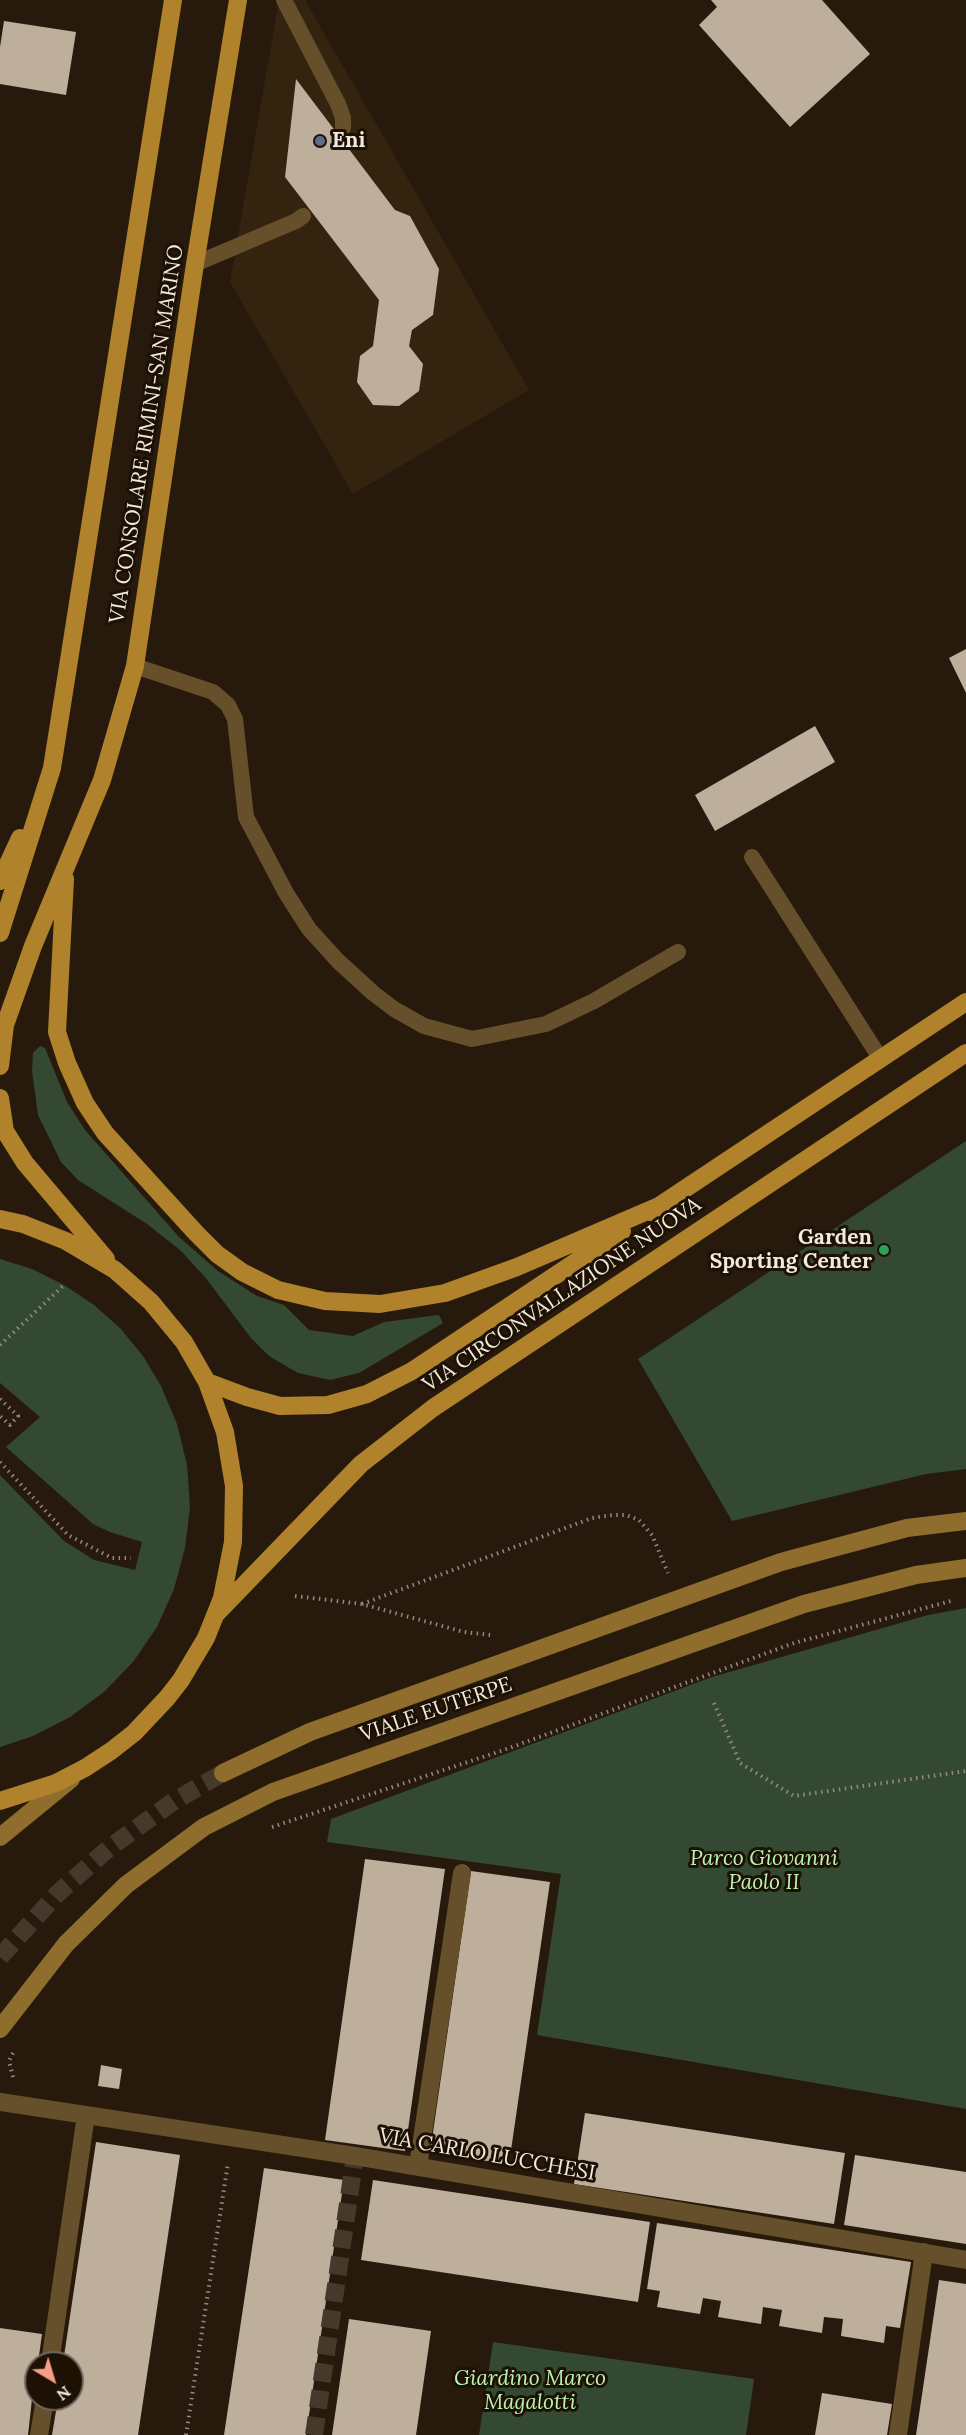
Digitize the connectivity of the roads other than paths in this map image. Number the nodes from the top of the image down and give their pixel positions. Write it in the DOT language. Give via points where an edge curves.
graph roads {
  1 [pos="173,0"];
  2 [pos="238,0"];
  3 [pos="284,0"];
  4 [pos="343,128"];
  5 [pos="303,216"];
  6 [pos="195,264"];
  7 [pos="135,666"];
  8 [pos="52,768"];
  9 [pos="753,856"];
  10 [pos="66,866"];
  11 [pos="0,881"];
  12 [pos="0,933"];
  13 [pos="678,952"];
  14 [pos="966,1002"];
  15 [pos="966,1053"];
  16 [pos="880,1058"];
  17 [pos="0,1066"];
  18 [pos="0,1098"];
  19 [pos="658,1206"];
  20 [pos="0,1219"];
  21 [pos="115,1270"];
  22 [pos="207,1382"];
  23 [pos="966,1521"];
  24 [pos="966,1568"];
  25 [pos="216,1614"];
  26 [pos="85,1768"];
  27 [pos="224,1773"];
  28 [pos="0,1801"];
  29 [pos="0,1837"];
  30 [pos="462,1873"];
  31 [pos="0,2030"];
  32 [pos="0,2102"];
  33 [pos="86,2115"];
  34 [pos="418,2166"];
  35 [pos="924,2252"];
  36 [pos="966,2260"];
  37 [pos="52,2351"];
  38 [pos="43,2411"];
  39 [pos="39,2435"];
  40 [pos="898,2435"];
  1 -- 8 [label="main road, VIA CONSOLARE RIMINI-SAN MARINO"];
  2 -- 6 [label="main road, VIA CONSOLARE RIMINI-SAN MARINO"];
  3 -- 4 [label="lane" via="338,104"];
  5 -- 6 [label="lane"];
  6 -- 7 [label="main road, VIA CONSOLARE RIMINI-SAN MARINO"];
  7 -- 10 [label="main road, VIA CONSOLARE RIMINI-SAN MARINO" via="102,780"];
  7 -- 13 [label="lane" via="213,692 228,705 235,719 246,817 286,893 309,929 338,961 394,1009 424,1026 472,1039 546,1024"];
  8 -- 11 [label="main road, VIA CONSOLARE RIMINI-SAN MARINO"];
  8 -- 12 [label="main road, VIA CONSOLARE RIMINI-SAN MARINO"];
  9 -- 16 [label="lane"];
  10 -- 17 [label="main road, VIA CONSOLARE RIMINI-SAN MARINO" via="4,1025"];
  10 -- 19 [label="main road, VIA CONSOLARE RIMINI-SAN MARINO" via="57,1032 67,1063 85,1103 105,1133 196,1233 242,1272 278,1290 325,1301 380,1304 445,1293 517,1267"];
  14 -- 16 [label="main road, VIA CIRCONVALLAZIONE NUOVA"];
  15 -- 25 [label="main road, VIA CIRCONVALLAZIONE NUOVA" via="433,1408 361,1464"];
  16 -- 19 [label="main road, VIA CIRCONVALLAZIONE NUOVA"];
  18 -- 21 [label="main road" via="5,1131 25,1163"];
  19 -- 22 [label="main road, VIA CIRCONVALLAZIONE NUOVA" via="412,1371 367,1394 328,1405 280,1406"];
  20 -- 21 [label="main road, VIA CIRCONVALLAZIONE NUOVA" via="66,1240"];
  21 -- 22 [label="main road, VIA CIRCONVALLAZIONE NUOVA" via="151,1302 184,1342"];
  22 -- 25 [label="main road, VIA CIRCONVALLAZIONE NUOVA" via="225,1432 234,1486 233,1542"];
  23 -- 27 [label="main road, VIALE EUTERPE" via="906,1528 781,1562 310,1732"];
  24 -- 31 [label="main road, VIALE EUTERPE" via="916,1575 804,1604 273,1792 204,1827 126,1885 66,1944"];
  25 -- 26 [label="main road, VIA CIRCONVALLAZIONE NUOVA" via="194,1660 168,1698 134,1733"];
  26 -- 28 [label="main road, VIA CIRCONVALLAZIONE NUOVA" via="56,1783"];
  26 -- 29 [label="main road"];
  30 -- 34 [label="street"];
  32 -- 33 [label="street, VIA CARLO LUCCHESI"];
  33 -- 34 [label="street, VIA CARLO LUCCHESI"];
  33 -- 37 [label="street"];
  34 -- 35 [label="street, VIA CARLO LUCCHESI"];
  35 -- 36 [label="street, VIA CARLO LUCCHESI"];
  35 -- 40 [label="street"];
  38 -- 39 [label="street"];
}
